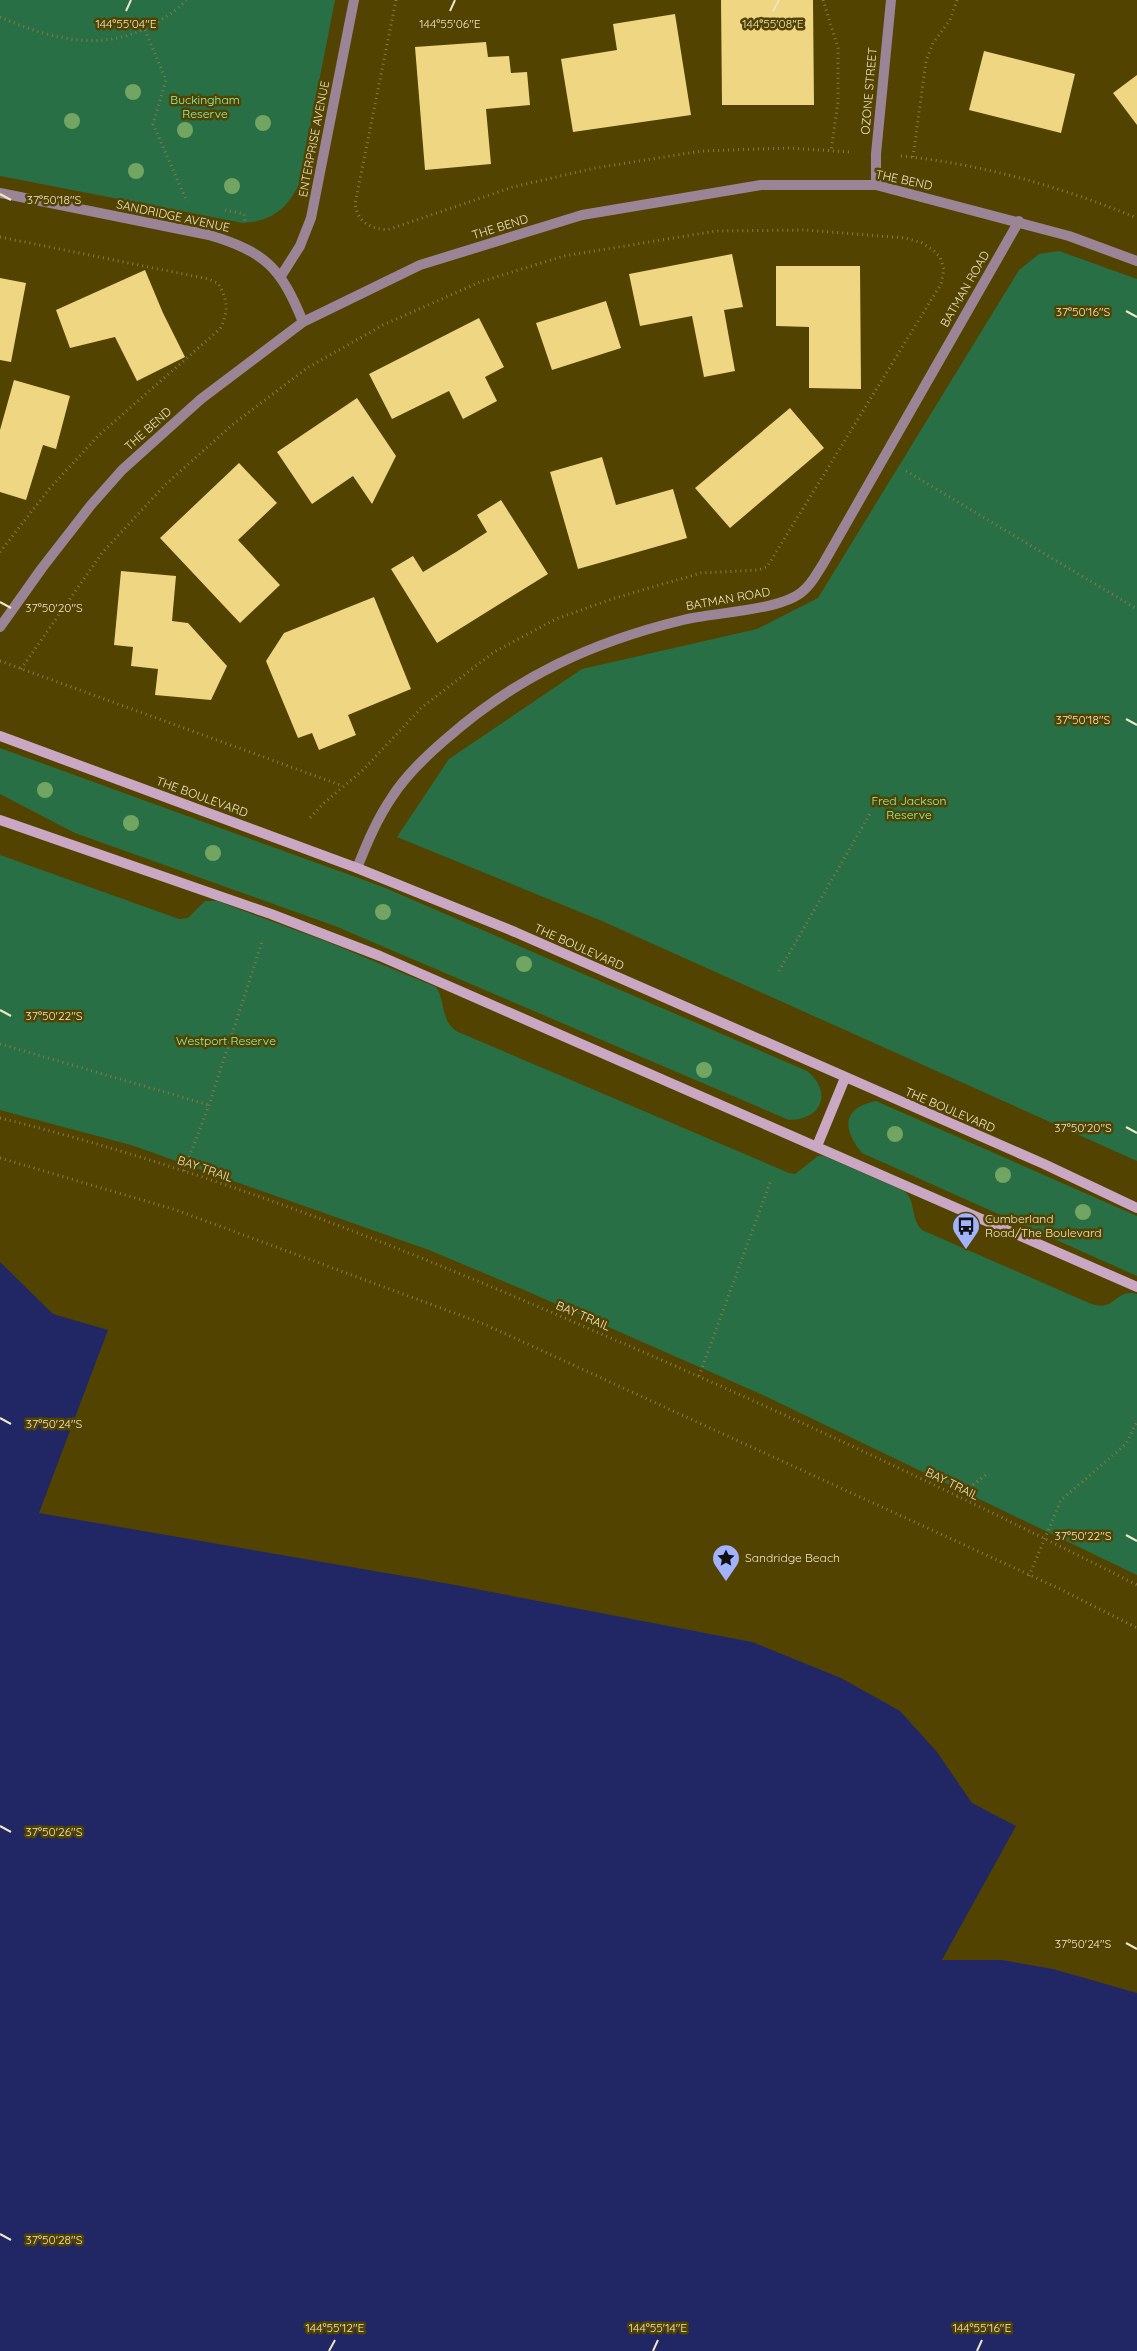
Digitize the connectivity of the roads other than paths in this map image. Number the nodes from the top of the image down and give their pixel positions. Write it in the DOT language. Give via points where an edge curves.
graph roads {
  1 [pos="354,0"];
  2 [pos="891,0"];
  3 [pos="876,185"];
  4 [pos="0,193"];
  5 [pos="1019,221"];
  6 [pos="1137,261"];
  7 [pos="281,276"];
  8 [pos="303,322"];
  9 [pos="0,627"];
  10 [pos="0,736"];
  11 [pos="0,820"];
  12 [pos="358,868"];
  13 [pos="846,1078"];
  14 [pos="817,1146"];
  15 [pos="1137,1208"];
  16 [pos="1137,1287"];
  1 -- 7 [label="street, ENTERPRISE AVENUE" via="311,218 300,246"];
  2 -- 3 [label="street, OZONE STREET" via="876,154"];
  3 -- 5 [label="street, THE BEND"];
  3 -- 8 [label="street, THE BEND" via="761,185 582,215 420,265"];
  4 -- 7 [label="street, SANDRIDGE AVENUE" via="210,235 265,260"];
  5 -- 6 [label="street, THE BEND"];
  5 -- 12 [label="street, BATMAN ROAD" via="823,564 802,592 774,604 706,614 621,636 550,666 518,685 454,731 410,774 374,826"];
  7 -- 8 [label="street, SANDRIDGE AVENUE"];
  8 -- 9 [label="street, THE BEND" via="200,399 122,470 63,540"];
  10 -- 12 [label="street, THE BOULEVARD"];
  11 -- 14 [label="street" via="271,914 380,956"];
  12 -- 13 [label="street, THE BOULEVARD" via="515,932"];
  13 -- 14 [label="street"];
  13 -- 15 [label="street, THE BOULEVARD"];
  14 -- 16 [label="street"];
}
